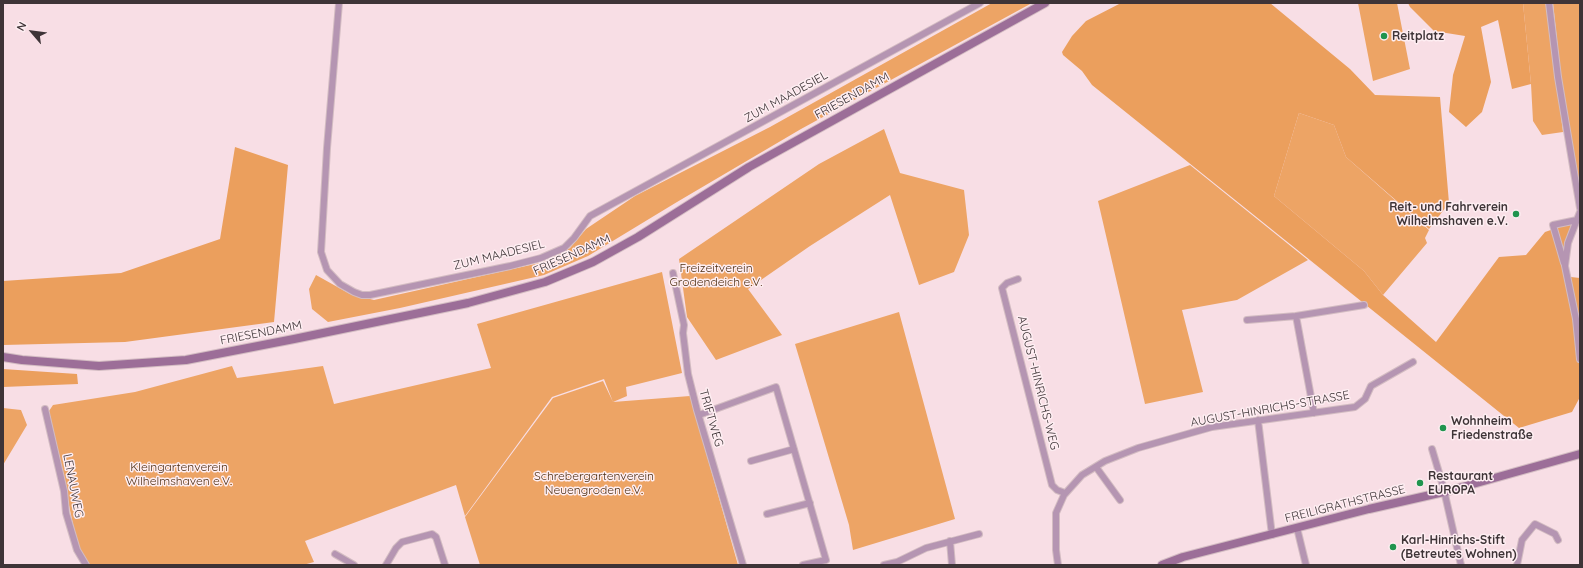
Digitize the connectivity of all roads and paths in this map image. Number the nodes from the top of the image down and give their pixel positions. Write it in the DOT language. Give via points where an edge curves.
graph roads {
  1 [pos="339,3"];
  2 [pos="980,3"];
  3 [pos="1045,3"];
  4 [pos="1550,3"];
  5 [pos="1580,208"];
  6 [pos="1580,212"];
  7 [pos="1578,220"];
  8 [pos="1565,266"];
  9 [pos="674,273"];
  10 [pos="1018,279"];
  11 [pos="1364,305"];
  12 [pos="1296,316"];
  13 [pos="1247,320"];
  14 [pos="3,357"];
  15 [pos="1580,359"];
  16 [pos="1413,362"];
  17 [pos="45,409"];
  18 [pos="1314,412"];
  19 [pos="698,415"];
  20 [pos="1258,420"];
  21 [pos="794,449"];
  22 [pos="1432,449"];
  23 [pos="1580,454"];
  24 [pos="750,461"];
  25 [pos="1096,467"];
  26 [pos="1444,491"];
  27 [pos="1065,492"];
  28 [pos="1120,500"];
  29 [pos="810,503"];
  30 [pos="767,514"];
  31 [pos="1297,528"];
  32 [pos="979,534"];
  33 [pos="1272,535"];
  34 [pos="1558,540"];
  35 [pos="950,541"];
  36 [pos="335,554"];
  37 [pos="86,565"];
  38 [pos="354,565"];
  39 [pos="386,565"];
  40 [pos="445,565"];
  41 [pos="743,565"];
  42 [pos="803,565"];
  43 [pos="884,565"];
  44 [pos="952,565"];
  45 [pos="1058,565"];
  46 [pos="1162,565"];
  47 [pos="1306,565"];
  48 [pos="1461,565"];
  49 [pos="1517,565"];
  1 -- 2 [label="street, ZUM MAADESIEL" via="321,252 332,278 362,295 521,264 564,248 590,216"];
  3 -- 14 [label="main road, FRIESENDAMM" via="749,167 638,238 593,262 545,282 468,303 186,360 99,366"];
  4 -- 5 [label="street" via="1558,77"];
  6 -- 7 [label="street"];
  7 -- 8 [label="street" via="1568,243"];
  7 -- 8 [label="street" via="1553,224"];
  8 -- 15 [label="street" via="1576,318"];
  9 -- 19 [label="street, TRIFTWEG" via="684,325 688,374"];
  10 -- 27 [label="street, AUGUST-HINRICHS-WEG" via="1002,288 1052,485 1057,490"];
  11 -- 12 [label="street"];
  12 -- 13 [label="street"];
  12 -- 18 [label="street"];
  16 -- 18 [label="street, AUGUST-HINRICHS-STRASSE" via="1371,386 1365,399 1355,407"];
  17 -- 37 [label="street, LENAUWEG" via="64,491 66,513 77,550"];
  18 -- 20 [label="street, AUGUST-HINRICHS-STRASSE"];
  19 -- 21 [label="street" via="776,387"];
  19 -- 41 [label="street, TRIFTWEG"];
  20 -- 25 [label="street, AUGUST-HINRICHS-STRASSE" via="1212,427 1138,448"];
  20 -- 33 [label="street"];
  21 -- 24 [label="street"];
  21 -- 29 [label="street"];
  22 -- 26 [label="street"];
  23 -- 26 [label="main road, FREILIGRATHSTRASSE"];
  25 -- 27 [label="street, AUGUST-HINRICHS-STRASSE" via="1082,475"];
  25 -- 28 [label="street"];
  26 -- 31 [label="main road, FREILIGRATHSTRASSE"];
  26 -- 48 [label="street"];
  27 -- 45 [label="street, AUGUST-HINRICHS-STRASSE" via="1056,514"];
  29 -- 30 [label="street"];
  29 -- 42 [label="street" via="826,560"];
  31 -- 33 [label="main road, FREILIGRATHSTRASSE"];
  31 -- 47 [label="street"];
  32 -- 35 [label="street"];
  33 -- 46 [label="main road, FREILIGRATHSTRASSE" via="1183,557"];
  34 -- 49 [label="street" via="1555,534 1535,524 1522,540"];
  35 -- 43 [label="street"];
  35 -- 44 [label="street"];
  36 -- 38 [label="street"];
  39 -- 40 [label="street" via="402,542 432,534 436,537"];
}
